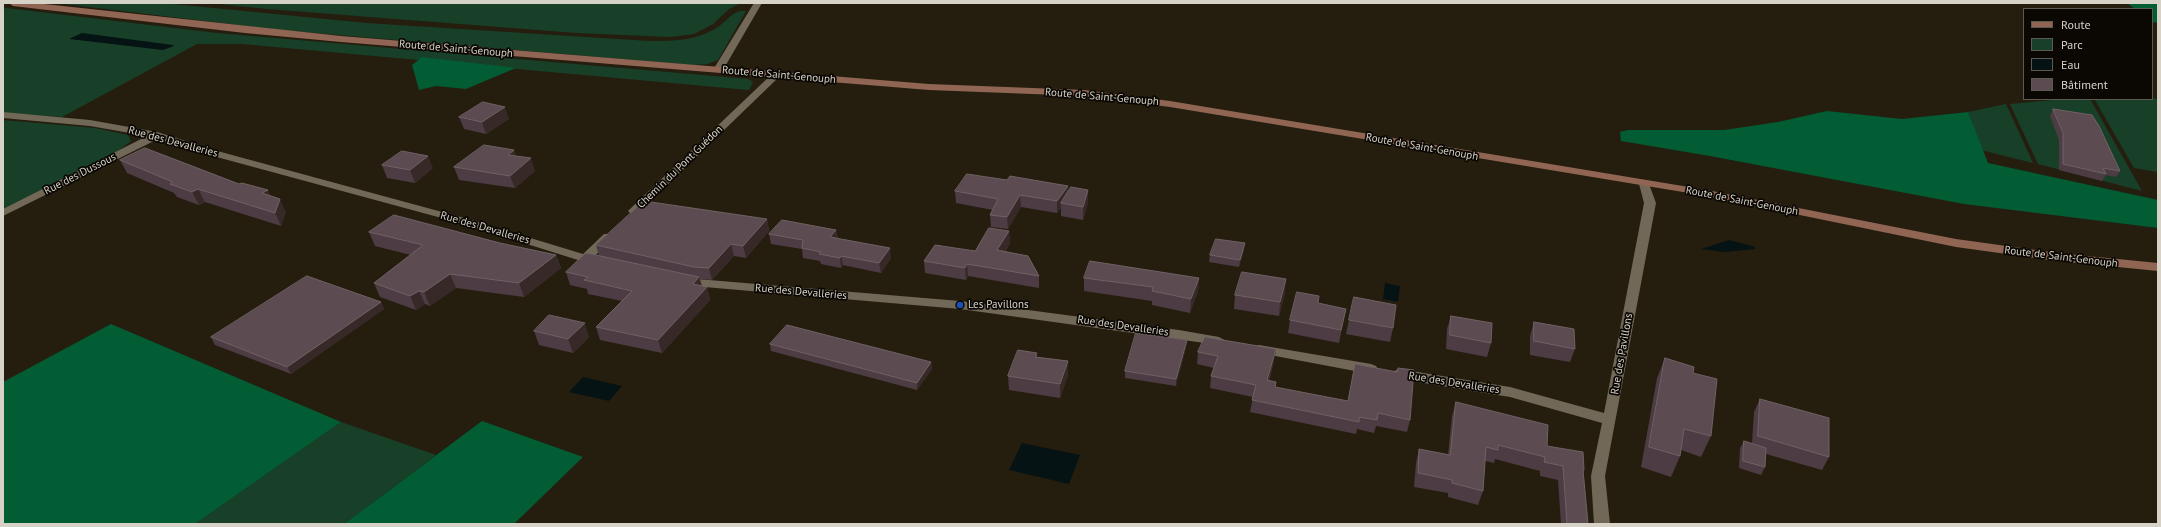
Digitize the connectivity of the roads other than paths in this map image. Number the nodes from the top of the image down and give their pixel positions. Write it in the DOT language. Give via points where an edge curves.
graph roads {
  1 [pos="13,3"];
  2 [pos="758,3"];
  3 [pos="718,70"];
  4 [pos="776,75"];
  5 [pos="3,116"];
  6 [pos="157,135"];
  7 [pos="1644,184"];
  8 [pos="3,213"];
  9 [pos="584,259"];
  10 [pos="607,265"];
  11 [pos="2158,267"];
  12 [pos="676,280"];
  13 [pos="1233,344"];
  14 [pos="1248,347"];
  15 [pos="1610,420"];
  16 [pos="1602,524"];
  1 -- 3 [label="street, Route de Saint-Genouph" via="245,30"];
  2 -- 3 [label="street"];
  3 -- 4 [label="street, Route de Saint-Genouph"];
  4 -- 7 [label="street, Route de Saint-Genouph" via="929,87 1084,93 1170,104"];
  4 -- 9 [label="street, Chemin du Pont Guédon"];
  5 -- 6 [label="street, Rue des Devalleries" via="90,123"];
  6 -- 8 [label="street, Rue des Dussous"];
  6 -- 9 [label="street, Rue des Devalleries" via="493,230"];
  7 -- 11 [label="street, Route de Saint-Genouph" via="1754,202 1956,242 2057,257"];
  7 -- 15 [label="street, Rue des Pavillons" via="1650,203"];
  9 -- 10 [label="street, Rue des Devalleries"];
  12 -- 13 [label="street, Rue des Devalleries" via="960,305 1179,334"];
  14 -- 15 [label="street, Rue des Devalleries" via="1510,392"];
  15 -- 16 [label="street, Rue des Pavillons" via="1598,476"];
}
